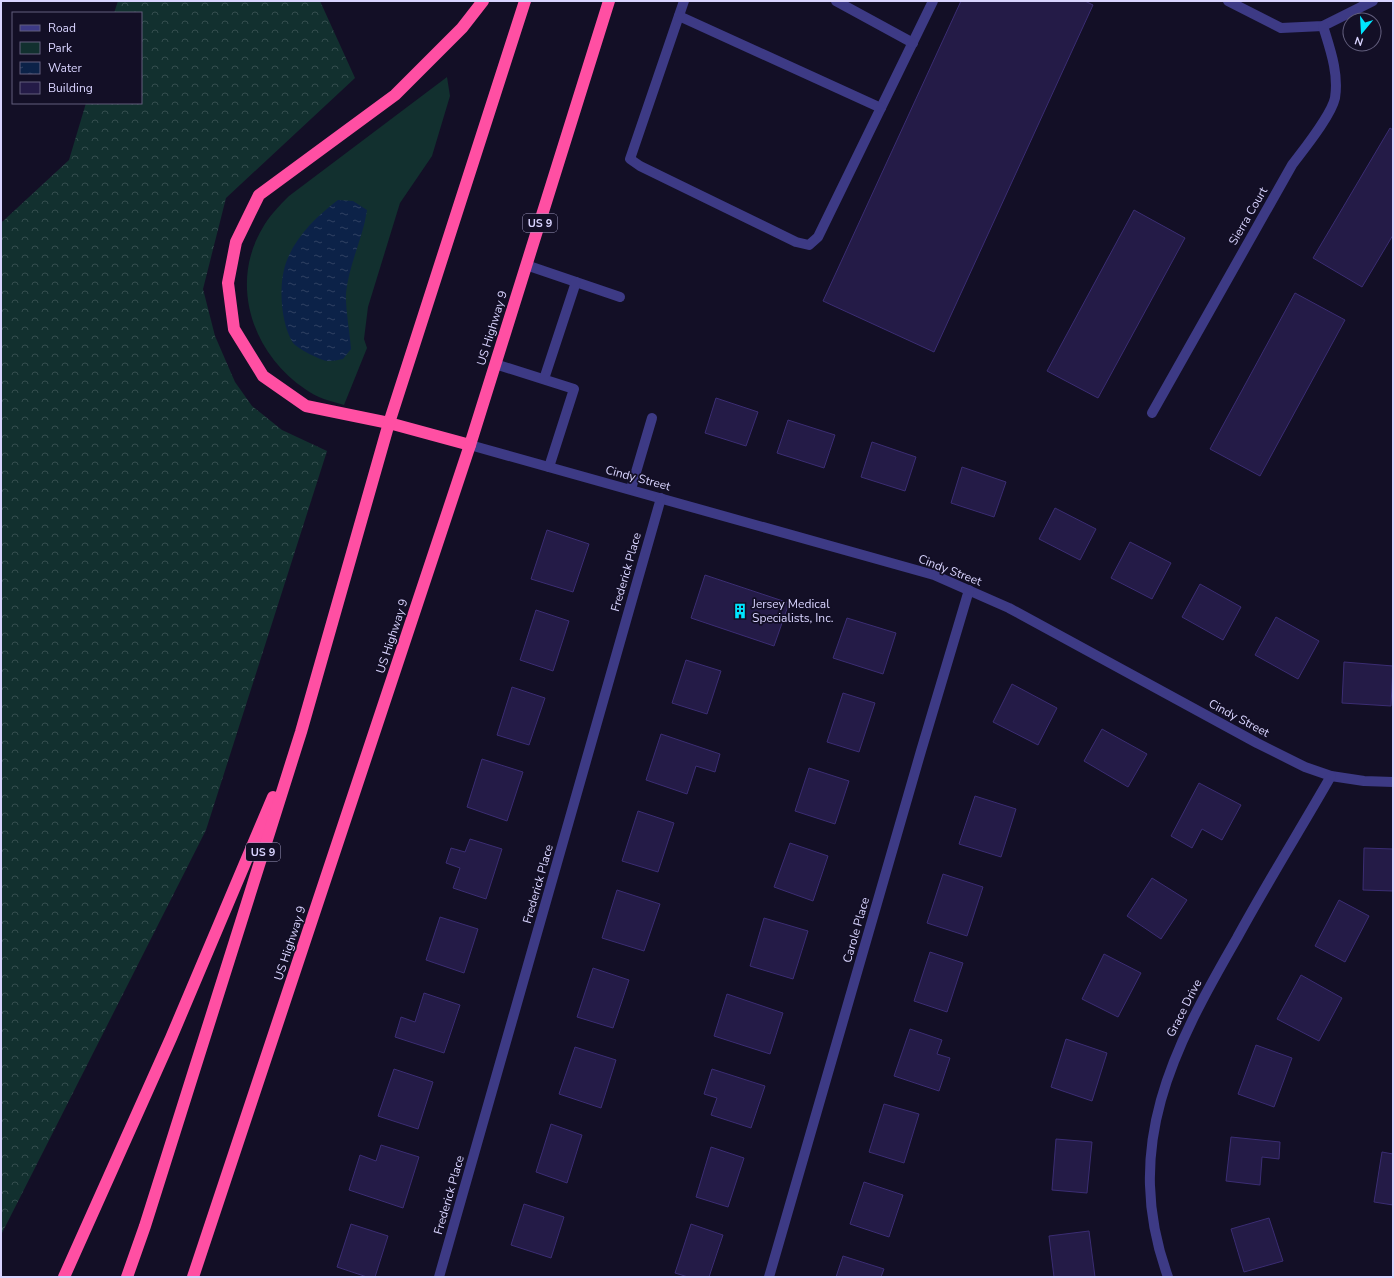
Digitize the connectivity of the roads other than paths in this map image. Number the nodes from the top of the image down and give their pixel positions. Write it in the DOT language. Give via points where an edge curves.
graph roads {
  1 [pos="483,1"];
  2 [pos="525,1"];
  3 [pos="609,1"];
  4 [pos="684,1"];
  5 [pos="836,1"];
  6 [pos="933,1"];
  7 [pos="1228,1"];
  8 [pos="1373,1"];
  9 [pos="679,16"];
  10 [pos="1322,26"];
  11 [pos="913,43"];
  12 [pos="881,108"];
  13 [pos="526,265"];
  14 [pos="576,282"];
  15 [pos="620,297"];
  16 [pos="495,364"];
  17 [pos="544,379"];
  18 [pos="1152,413"];
  19 [pos="652,418"];
  20 [pos="389,423"];
  21 [pos="470,445"];
  22 [pos="549,467"];
  23 [pos="631,489"];
  24 [pos="661,498"];
  25 [pos="969,590"];
  26 [pos="300,732"];
  27 [pos="1331,776"];
  28 [pos="1393,782"];
  29 [pos="64,1277"];
  30 [pos="127,1277"];
  31 [pos="193,1277"];
  32 [pos="439,1277"];
  33 [pos="769,1277"];
  34 [pos="1168,1277"];
  1 -- 20 [label="highway" via="462,28 395,96 259,195 236,242 228,284 234,329 262,376 306,406"];
  2 -- 20 [label="highway, US 9"];
  3 -- 13 [label="highway, US Highway 9 / US 9"];
  4 -- 9 [label="street"];
  5 -- 11 [label="street"];
  6 -- 11 [label="street"];
  7 -- 10 [label="street" via="1281,28"];
  8 -- 10 [label="street"];
  9 -- 12 [label="street"];
  9 -- 12 [label="street" via="630,159 796,242 809,245 818,237"];
  10 -- 18 [label="street, Sierra Court" via="1334,63 1335,98 1319,129 1292,165"];
  11 -- 12 [label="street"];
  13 -- 14 [label="street"];
  13 -- 16 [label="highway, US Highway 9 / US 9"];
  14 -- 15 [label="street"];
  14 -- 17 [label="street"];
  16 -- 17 [label="street"];
  16 -- 21 [label="highway, US Highway 9 / US 9"];
  17 -- 22 [label="street" via="574,389"];
  19 -- 23 [label="street"];
  20 -- 21 [label="highway"];
  20 -- 26 [label="highway, US 9"];
  21 -- 22 [label="street, Cindy Street"];
  21 -- 31 [label="highway, US Highway 9 / US 9"];
  22 -- 23 [label="street, Cindy Street"];
  23 -- 24 [label="street, Cindy Street"];
  24 -- 25 [label="street, Cindy Street" via="934,575"];
  24 -- 32 [label="street, Frederick Place"];
  25 -- 27 [label="street, Cindy Street" via="1044,627 1263,746 1305,767"];
  25 -- 33 [label="street, Carole Place"];
  26 -- 29 [label="highway" via="171,1038"];
  26 -- 30 [label="highway, US 9"];
  27 -- 28 [label="street, Cindy Street"];
  27 -- 34 [label="street, Grace Drive" via="1202,999 1168,1075 1152,1142 1150,1176 1156,1233"];
}
